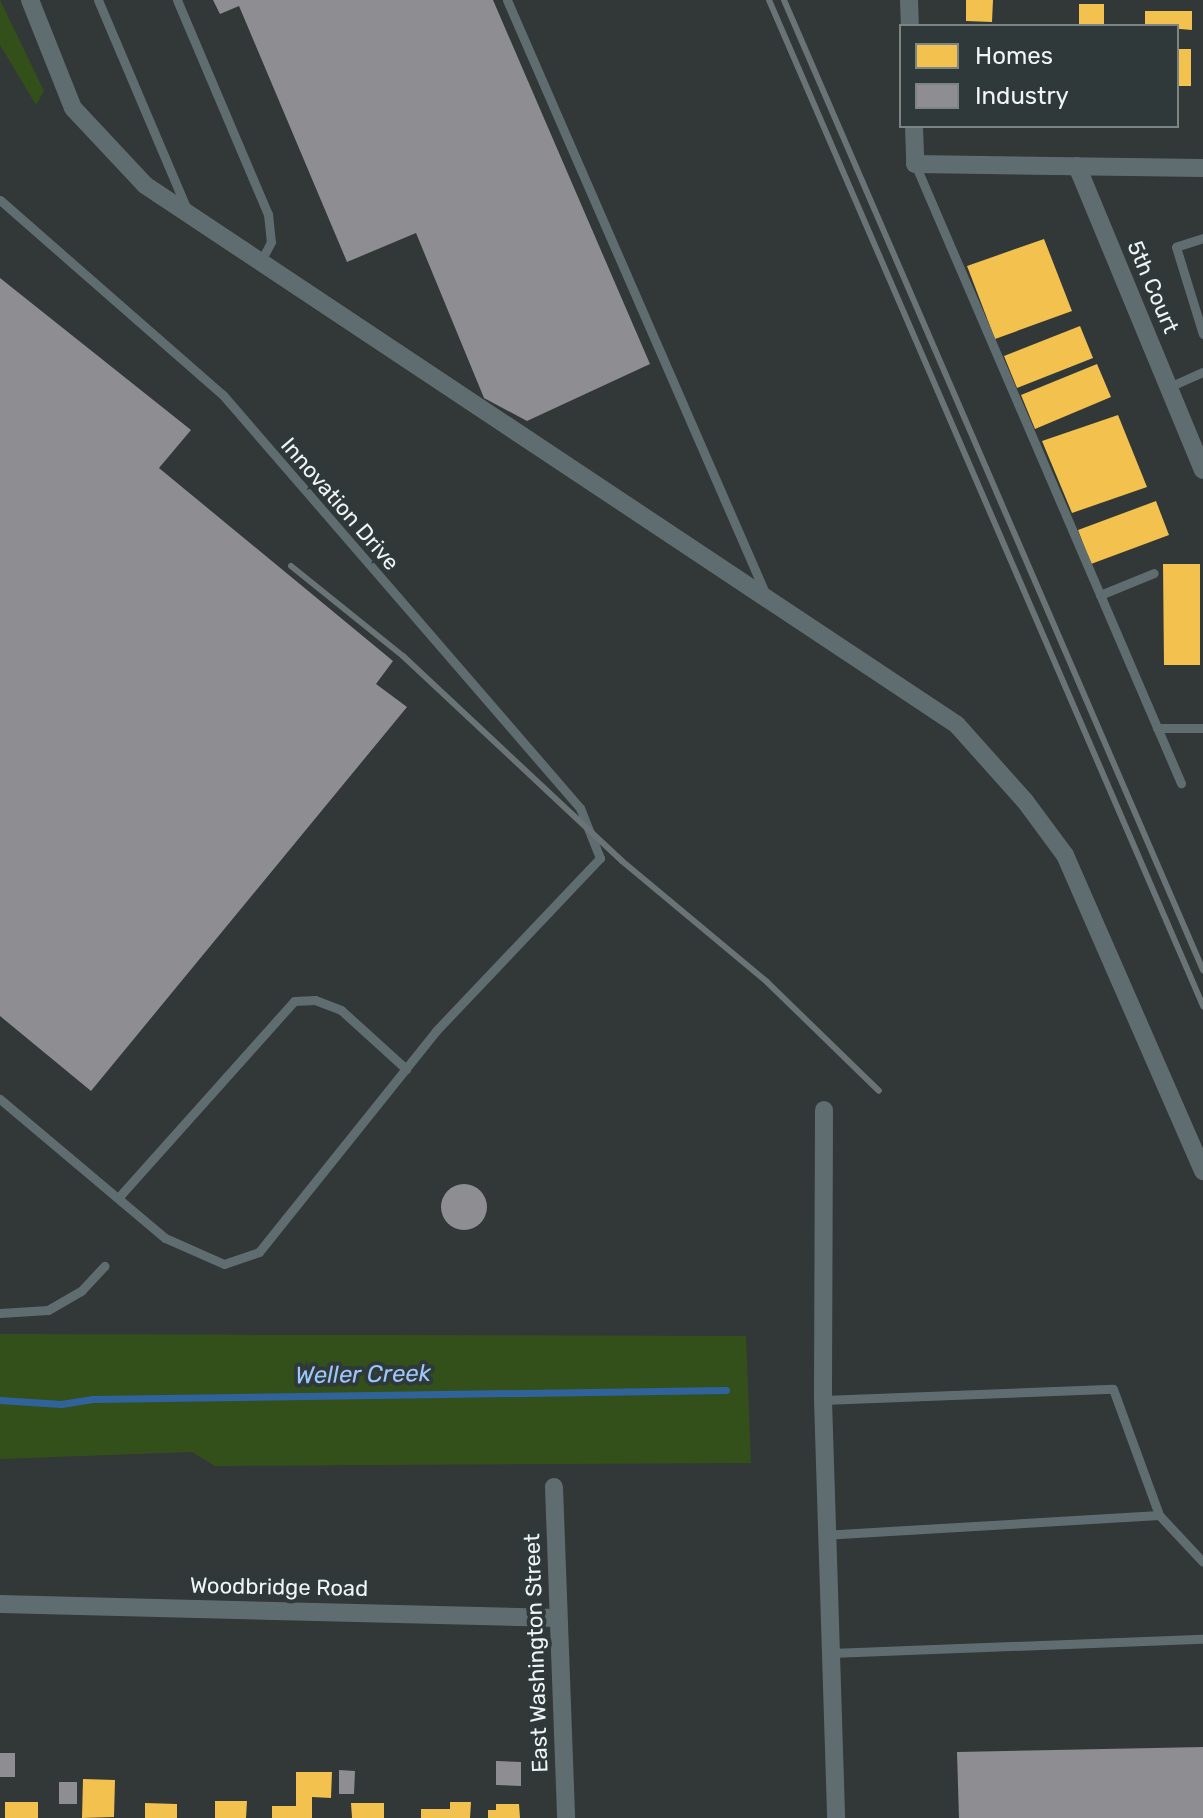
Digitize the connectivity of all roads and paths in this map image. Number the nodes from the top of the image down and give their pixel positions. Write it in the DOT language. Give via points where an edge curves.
graph roads {
  1 [pos="30,0"];
  2 [pos="98,0"];
  3 [pos="177,0"];
  4 [pos="507,0"];
  5 [pos="909,0"];
  6 [pos="910,24"];
  7 [pos="914,128"];
  8 [pos="915,164"];
  9 [pos="1077,166"];
  10 [pos="1203,168"];
  11 [pos="0,200"];
  12 [pos="188,213"];
  13 [pos="1203,238"];
  14 [pos="261,261"];
  15 [pos="1203,334"];
  16 [pos="1203,372"];
  17 [pos="1169,387"];
  18 [pos="1203,470"];
  19 [pos="1154,573"];
  20 [pos="1100,595"];
  21 [pos="768,599"];
  22 [pos="1157,728"];
  23 [pos="1203,728"];
  24 [pos="1181,783"];
  25 [pos="406,1069"];
  26 [pos="0,1099"];
  27 [pos="824,1110"];
  28 [pos="1203,1171"];
  29 [pos="118,1198"];
  30 [pos="104,1266"];
  31 [pos="0,1313"];
  32 [pos="823,1400"];
  33 [pos="554,1487"];
  34 [pos="1159,1515"];
  35 [pos="827,1535"];
  36 [pos="1203,1562"];
  37 [pos="0,1604"];
  38 [pos="557,1618"];
  39 [pos="1203,1639"];
  40 [pos="831,1653"];
  41 [pos="566,1818"];
  42 [pos="836,1818"];
  1 -- 12 [label="street" via="73,108 145,185"];
  2 -- 12 [label="lane"];
  3 -- 14 [label="lane" via="268,214 271,242"];
  4 -- 21 [label="lane"];
  5 -- 6 [label="street"];
  7 -- 8 [label="street"];
  8 -- 9 [label="street"];
  8 -- 20 [label="lane"];
  9 -- 10 [label="street"];
  9 -- 17 [label="street, 5th Court"];
  11 -- 25 [label="lane, Innovation Drive" via="223,395 580,808 600,858"];
  12 -- 14 [label="street"];
  13 -- 15 [label="lane" via="1176,247"];
  14 -- 21 [label="street"];
  16 -- 17 [label="lane"];
  17 -- 18 [label="street, 5th Court"];
  19 -- 20 [label="lane"];
  20 -- 22 [label="lane"];
  21 -- 28 [label="street" via="957,725 1048,830 1094,915"];
  22 -- 23 [label="lane"];
  22 -- 24 [label="lane"];
  25 -- 29 [label="lane" via="259,1252 224,1264 165,1238"];
  25 -- 29 [label="lane" via="341,1010 315,1000 294,1001"];
  26 -- 29 [label="lane"];
  27 -- 32 [label="street"];
  30 -- 31 [label="lane" via="82,1290 48,1310"];
  32 -- 34 [label="lane" via="1113,1389"];
  32 -- 35 [label="street"];
  33 -- 38 [label="street, East Washington Street"];
  34 -- 35 [label="lane"];
  34 -- 36 [label="lane"];
  35 -- 40 [label="street"];
  37 -- 38 [label="street, Woodbridge Road"];
  38 -- 41 [label="street, East Washington Street"];
  39 -- 40 [label="lane"];
  40 -- 42 [label="street"];
}
